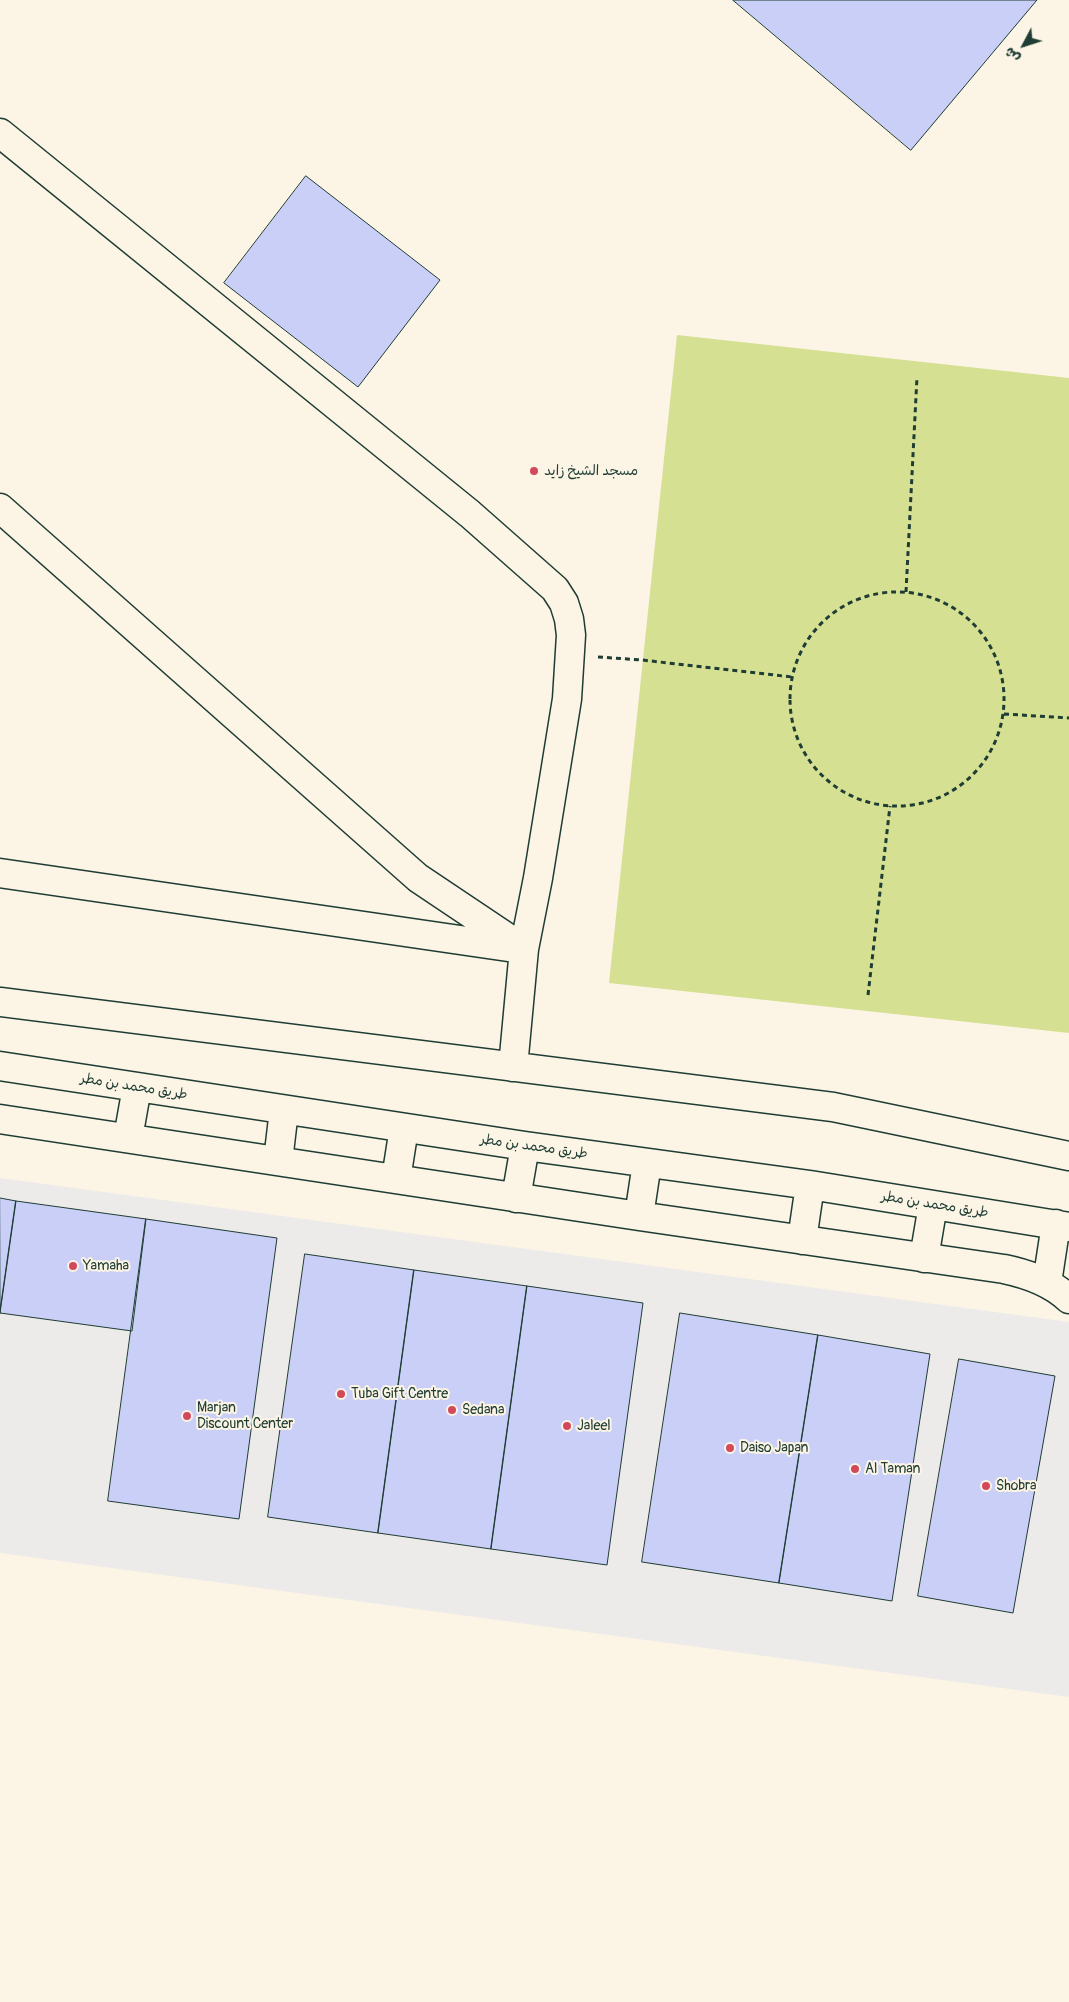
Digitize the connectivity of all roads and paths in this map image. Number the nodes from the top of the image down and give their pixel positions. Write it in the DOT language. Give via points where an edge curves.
graph roads {
  1 [pos="0,133"];
  2 [pos="917,377"];
  3 [pos="0,508"];
  4 [pos="906,592"];
  5 [pos="570,655"];
  6 [pos="792,677"];
  7 [pos="1004,714"];
  8 [pos="1069,718"];
  9 [pos="890,806"];
  10 [pos="0,873"];
  11 [pos="524,949"];
  12 [pos="868,995"];
  13 [pos="0,1002"];
  14 [pos="0,1066"];
  15 [pos="513,1067"];
  16 [pos="137,1087"];
  17 [pos="284,1110"];
  18 [pos="0,1119"];
  19 [pos="404,1128"];
  20 [pos="128,1138"];
  21 [pos="525,1146"];
  22 [pos="1067,1155"];
  23 [pos="278,1161"];
  24 [pos="647,1163"];
  25 [pos="396,1179"];
  26 [pos="810,1185"];
  27 [pos="516,1198"];
  28 [pos="933,1204"];
  29 [pos="639,1216"];
  30 [pos="1065,1229"];
  31 [pos="802,1240"];
  32 [pos="924,1258"];
  33 [pos="1047,1283"];
  34 [pos="1069,1299"];
  1 -- 5 [label="street" via="470,514 543,578 564,603 570,627"];
  2 -- 4 [label="path"];
  3 -- 11 [label="street" via="418,878"];
  4 -- 6 [label="path" via="864,596 826,618 810,635"];
  4 -- 7 [label="path" via="947,604 980,631 1000,670"];
  5 -- 6 [label="path"];
  5 -- 11 [label="street" via="567,699"];
  6 -- 9 [label="path" via="792,722 812,764 827,781 846,794"];
  7 -- 8 [label="path"];
  7 -- 9 [label="path" via="992,750 974,775 936,800 913,806"];
  9 -- 12 [label="path"];
  10 -- 11 [label="street"];
  11 -- 15 [label="street"];
  13 -- 15 [label="street"];
  14 -- 16 [label="street, طريق محمد بن مطر"];
  15 -- 22 [label="street" via="833,1107"];
  16 -- 17 [label="street, طريق محمد بن مطر"];
  16 -- 20 [label="street"];
  17 -- 19 [label="street, طريق محمد بن مطر"];
  17 -- 23 [label="street"];
  18 -- 20 [label="street"];
  19 -- 21 [label="street, طريق محمد بن مطر"];
  19 -- 25 [label="street"];
  20 -- 23 [label="street"];
  21 -- 24 [label="street, طريق محمد بن مطر"];
  21 -- 27 [label="street"];
  23 -- 25 [label="street"];
  24 -- 26 [label="street, طريق محمد بن مطر"];
  24 -- 29 [label="street"];
  25 -- 27 [label="street"];
  26 -- 28 [label="street, طريق محمد بن مطر"];
  26 -- 31 [label="street"];
  27 -- 29 [label="street"];
  28 -- 30 [label="street, طريق محمد بن مطر"];
  28 -- 32 [label="street"];
  29 -- 31 [label="street"];
  30 -- 33 [label="street"];
  31 -- 32 [label="street"];
  32 -- 33 [label="street" via="1024,1273"];
  33 -- 34 [label="street"];
}
